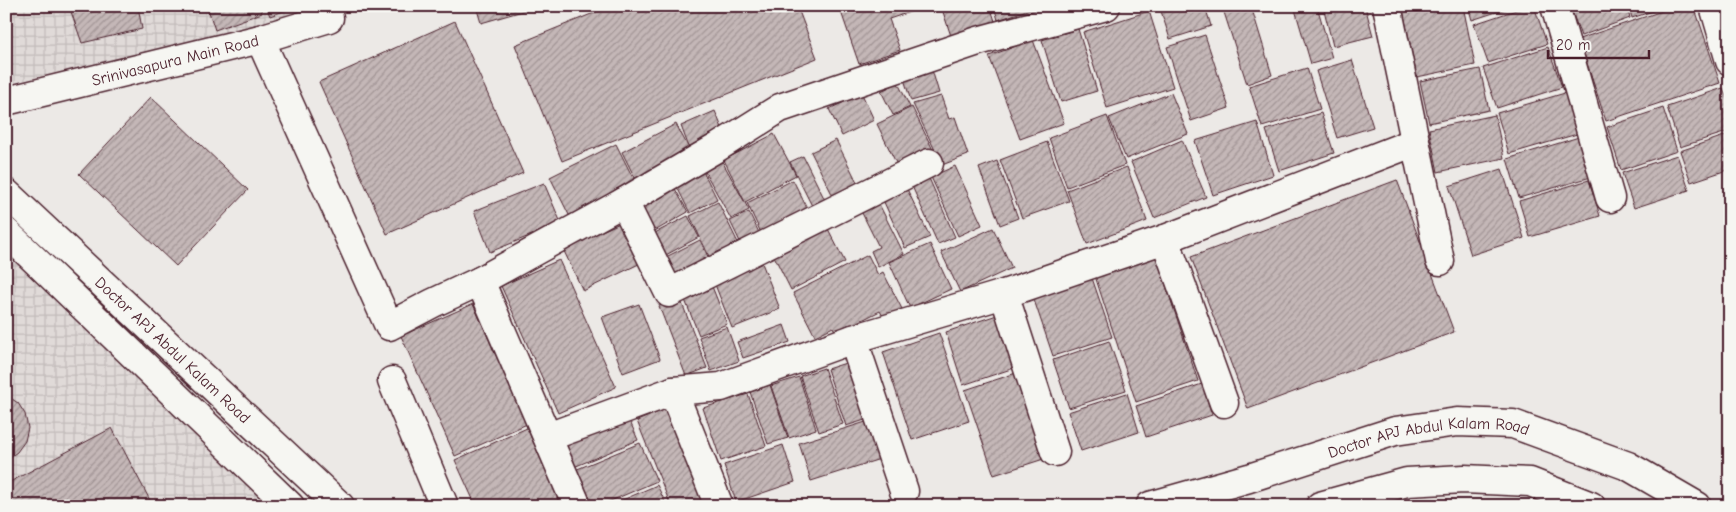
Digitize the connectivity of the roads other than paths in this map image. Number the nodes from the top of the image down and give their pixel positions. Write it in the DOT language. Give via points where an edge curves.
graph roads {
  1 [pos="325,6"];
  2 [pos="1106,6"];
  3 [pos="1387,6"];
  4 [pos="1555,6"];
  5 [pos="1714,6"];
  6 [pos="260,40"];
  7 [pos="1730,61"];
  8 [pos="6,102"];
  9 [pos="1415,142"];
  10 [pos="929,163"];
  11 [pos="6,193"];
  12 [pos="1610,198"];
  13 [pos="624,202"];
  14 [pos="6,232"];
  15 [pos="1165,239"];
  16 [pos="1440,261"];
  17 [pos="480,281"];
  18 [pos="1004,294"];
  19 [pos="853,340"];
  20 [pos="392,380"];
  21 [pos="673,392"];
  22 [pos="1224,403"];
  23 [pos="548,437"];
  24 [pos="1055,452"];
  25 [pos="904,491"];
  26 [pos="290,506"];
  27 [pos="340,506"];
  28 [pos="444,506"];
  29 [pos="577,506"];
  30 [pos="719,506"];
  31 [pos="1150,506"];
  32 [pos="1320,506"];
  33 [pos="1591,506"];
  34 [pos="1697,506"];
  1 -- 6 [label="street, Srinivasapura Main Road" via="329,18"];
  2 -- 13 [label="street" via="978,41 780,108"];
  3 -- 9 [label="street"];
  4 -- 12 [label="street"];
  5 -- 7 [label="street"];
  6 -- 8 [label="street, Srinivasapura Main Road"];
  6 -- 17 [label="street" via="389,326"];
  9 -- 15 [label="street"];
  9 -- 16 [label="street"];
  10 -- 13 [label="street" via="669,293"];
  11 -- 27 [label="street, Doctor APJ Abdul Kalam Road"];
  13 -- 17 [label="street"];
  14 -- 26 [label="street"];
  15 -- 18 [label="street"];
  15 -- 22 [label="street"];
  17 -- 23 [label="street"];
  18 -- 19 [label="street"];
  18 -- 24 [label="street"];
  19 -- 21 [label="street" via="721,387"];
  19 -- 25 [label="street"];
  20 -- 28 [label="street"];
  21 -- 23 [label="street"];
  21 -- 30 [label="street"];
  23 -- 29 [label="street"];
  31 -- 34 [label="street, Doctor APJ Abdul Kalam Road" via="1395,431 1457,422 1513,424 1628,466"];
  32 -- 33 [label="street" via="1407,482 1464,479 1530,482"];
}
